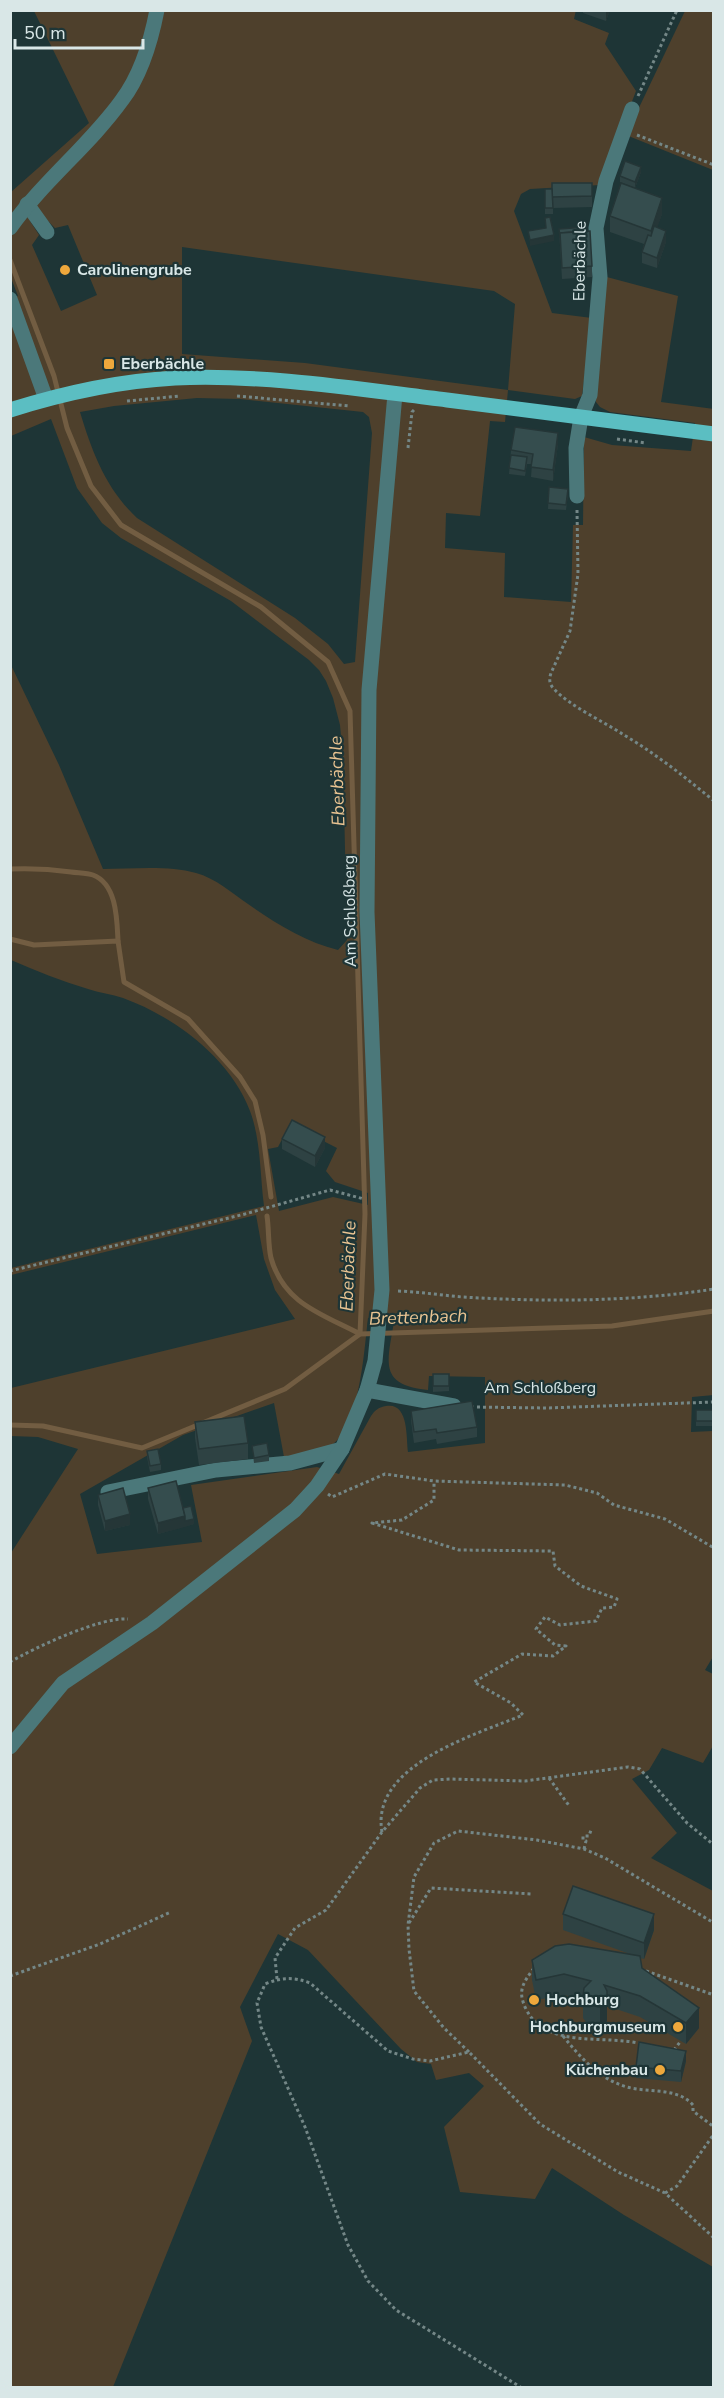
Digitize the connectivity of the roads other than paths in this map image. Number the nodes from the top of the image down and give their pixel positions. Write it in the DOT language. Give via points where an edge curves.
graph roads {
  1 [pos="157,10"];
  2 [pos="632,109"];
  3 [pos="27,204"];
  4 [pos="10,228"];
  5 [pos="47,232"];
  6 [pos="10,299"];
  7 [pos="395,394"];
  8 [pos="55,397"];
  9 [pos="10,410"];
  10 [pos="581,417"];
  11 [pos="714,434"];
  12 [pos="577,496"];
  13 [pos="367,1390"];
  14 [pos="454,1406"];
  15 [pos="342,1449"];
  16 [pos="108,1492"];
  17 [pos="10,1747"];
  1 -- 3 [label="street" via="141,65 124,98"];
  2 -- 10 [label="street, Eberbächle" via="606,181 596,228 600,277 590,395"];
  3 -- 4 [label="street"];
  3 -- 5 [label="street"];
  6 -- 8 [label="street"];
  7 -- 8 [label="main road" via="212,377 105,386"];
  7 -- 10 [label="main road"];
  7 -- 13 [label="street, Am Schloßberg" via="369,690 367,912 382,1290 375,1361"];
  8 -- 9 [label="main road"];
  10 -- 11 [label="main road"];
  10 -- 12 [label="street, Eberbächle" via="576,448"];
  13 -- 14 [label="street"];
  13 -- 15 [label="street, Am Schloßberg"];
  15 -- 16 [label="street" via="290,1464 216,1470"];
  15 -- 17 [label="street, Am Schloßberg" via="295,1510 146,1626 63,1683"];
}
